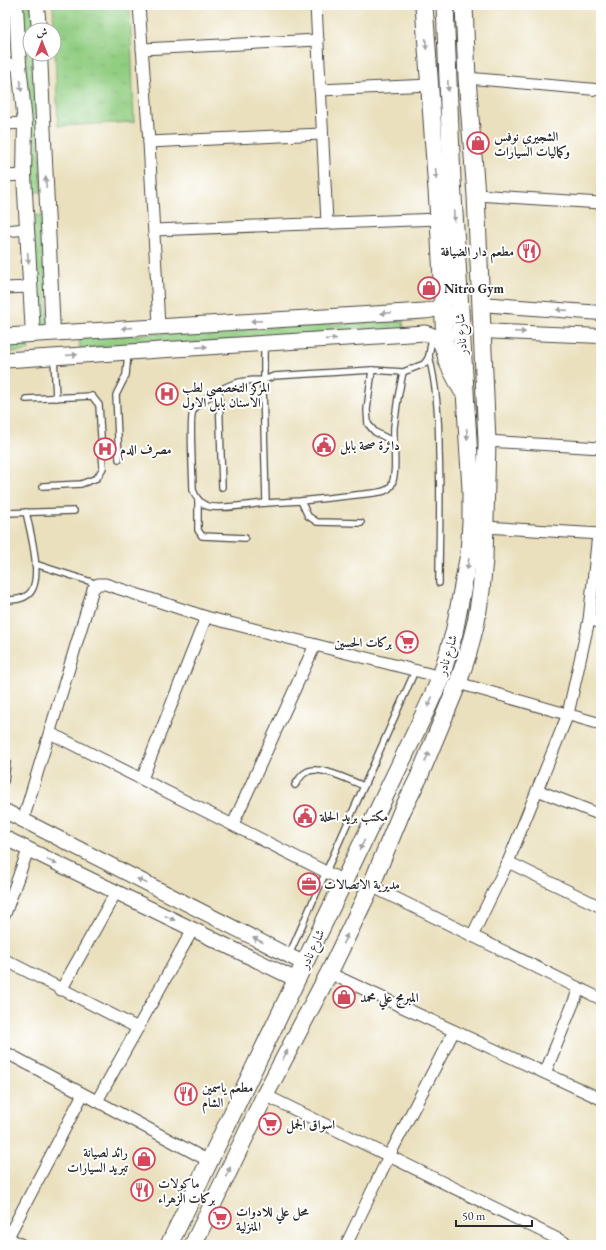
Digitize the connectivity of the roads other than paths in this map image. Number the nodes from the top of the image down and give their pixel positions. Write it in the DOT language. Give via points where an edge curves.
graph roads {
  1 [pos="16,5"];
  2 [pos="37,5"];
  3 [pos="139,5"];
  4 [pos="316,5"];
  5 [pos="424,5"];
  6 [pos="445,5"];
  7 [pos="464,5"];
  8 [pos="38,22"];
  9 [pos="318,40"];
  10 [pos="142,49"];
  11 [pos="40,62"];
  12 [pos="19,64"];
  13 [pos="5,65"];
  14 [pos="467,78"];
  15 [pos="430,85"];
  16 [pos="320,90"];
  17 [pos="601,90"];
  18 [pos="25,123"];
  19 [pos="5,124"];
  20 [pos="322,134"];
  21 [pos="149,142"];
  22 [pos="24,174"];
  23 [pos="5,176"];
  24 [pos="476,194"];
  25 [pos="26,202"];
  26 [pos="47,202"];
  27 [pos="601,203"];
  28 [pos="439,219"];
  29 [pos="327,222"];
  30 [pos="27,229"];
  31 [pos="154,230"];
  32 [pos="5,231"];
  33 [pos="30,287"];
  34 [pos="5,288"];
  35 [pos="443,295"];
  36 [pos="480,304"];
  37 [pos="406,312"];
  38 [pos="601,313"];
  39 [pos="159,326"];
  40 [pos="481,331"];
  41 [pos="53,333"];
  42 [pos="407,334"];
  43 [pos="432,334"];
  44 [pos="33,335"];
  45 [pos="5,336"];
  46 [pos="601,336"];
  47 [pos="264,343"];
  48 [pos="128,352"];
  49 [pos="54,356"];
  50 [pos="429,356"];
  51 [pos="5,360"];
  52 [pos="447,361"];
  53 [pos="372,370"];
  54 [pos="403,372"];
  55 [pos="264,380"];
  56 [pos="219,392"];
  57 [pos="56,398"];
  58 [pos="26,399"];
  59 [pos="465,408"];
  60 [pos="487,441"];
  61 [pos="394,442"];
  62 [pos="601,448"];
  63 [pos="119,459"];
  64 [pos="43,486"];
  65 [pos="222,487"];
  66 [pos="198,500"];
  67 [pos="301,501"];
  68 [pos="266,503"];
  69 [pos="74,511"];
  70 [pos="26,512"];
  71 [pos="5,513"];
  72 [pos="361,523"];
  73 [pos="484,527"];
  74 [pos="600,534"];
  75 [pos="245,538"];
  76 [pos="35,564"];
  77 [pos="439,583"];
  78 [pos="98,584"];
  79 [pos="5,600"];
  80 [pos="206,616"];
  81 [pos="589,620"];
  82 [pos="601,622"];
  83 [pos="315,645"];
  84 [pos="415,671"];
  85 [pos="441,677"];
  86 [pos="458,683"];
  87 [pos="568,714"];
  88 [pos="601,724"];
  89 [pos="50,733"];
  90 [pos="5,753"];
  91 [pos="400,767"];
  92 [pos="419,777"];
  93 [pos="142,779"];
  94 [pos="5,781"];
  95 [pos="295,785"];
  96 [pos="364,786"];
  97 [pos="537,790"];
  98 [pos="382,802"];
  99 [pos="402,811"];
  100 [pos="601,815"];
  101 [pos="11,816"];
  102 [pos="233,824"];
  103 [pos="5,838"];
  104 [pos="28,850"];
  105 [pos="508,862"];
  106 [pos="326,872"];
  107 [pos="344,881"];
  108 [pos="371,886"];
  109 [pos="116,892"];
  110 [pos="601,907"];
  111 [pos="5,914"];
  112 [pos="193,929"];
  113 [pos="472,936"];
  114 [pos="287,955"];
  115 [pos="5,960"];
  116 [pos="305,964"];
  117 [pos="274,969"];
  118 [pos="329,973"];
  119 [pos="297,980"];
  120 [pos="579,989"];
  121 [pos="61,990"];
  122 [pos="601,999"];
  123 [pos="138,1028"];
  124 [pos="454,1032"];
  125 [pos="5,1052"];
  126 [pos="545,1073"];
  127 [pos="84,1094"];
  128 [pos="265,1095"];
  129 [pos="601,1099"];
  130 [pos="98,1101"];
  131 [pos="389,1156"];
  132 [pos="209,1161"];
  133 [pos="7,1237"];
  134 [pos="22,1245"];
  135 [pos="169,1245"];
  136 [pos="193,1245"];
  137 [pos="346,1245"];
  138 [pos="570,1245"];
  1 -- 12 [label="street"];
  2 -- 8 [label="street"];
  3 -- 10 [label="street"];
  4 -- 9 [label="street"];
  5 -- 15 [label="main road, one-way"];
  6 -- 59 [label="main road, شارع نادر, one-way"];
  7 -- 14 [label="main road, شارع نادر"];
  9 -- 10 [label="street"];
  9 -- 16 [label="street"];
  10 -- 21 [label="street"];
  26 -- 11 [label="street, one-way"];
  12 -- 13 [label="street"];
  12 -- 18 [label="street, one-way"];
  14 -- 17 [label="street"];
  14 -- 24 [label="main road, شارع نادر"];
  15 -- 16 [label="street"];
  15 -- 28 [label="main road, one-way"];
  16 -- 20 [label="street"];
  18 -- 19 [label="street"];
  18 -- 22 [label="street"];
  20 -- 21 [label="street"];
  20 -- 29 [label="street"];
  21 -- 31 [label="street"];
  22 -- 23 [label="street"];
  22 -- 25 [label="street"];
  24 -- 27 [label="street"];
  24 -- 36 [label="main road, شارع نادر"];
  25 -- 26 [label="street"];
  25 -- 30 [label="street"];
  26 -- 41 [label="street"];
  28 -- 29 [label="street"];
  28 -- 35 [label="main road"];
  29 -- 31 [label="street"];
  30 -- 32 [label="street"];
  30 -- 33 [label="street, one-way"];
  31 -- 39 [label="street"];
  33 -- 34 [label="street"];
  33 -- 44 [label="street"];
  35 -- 37 [label="main road" via="438,308"];
  35 -- 52 [label="main road"];
  38 -- 36 [label="street, one-way"];
  36 -- 40 [label="main road, شارع نادر"];
  37 -- 39 [label="main road, one-way"];
  37 -- 42 [label="main road" via="416,316 418,323 414,332"];
  39 -- 41 [label="main road, one-way"];
  40 -- 46 [label="street, one-way"];
  40 -- 60 [label="main road, شارع نادر"];
  41 -- 44 [label="main road"];
  42 -- 43 [label="main road"];
  47 -- 42 [label="main road, one-way"];
  43 -- 50 [label="lane"];
  43 -- 52 [label="main road" via="442,344"];
  44 -- 45 [label="main road"];
  48 -- 47 [label="main road, one-way"];
  47 -- 55 [label="lane"];
  49 -- 48 [label="main road, one-way"];
  48 -- 63 [label="lane" via="126,375 116,395"];
  49 -- 51 [label="main road"];
  49 -- 57 [label="lane"];
  50 -- 54 [label="lane" via="424,364"];
  50 -- 77 [label="lane" via="435,384 439,432"];
  52 -- 59 [label="main road" via="462,391"];
  53 -- 54 [label="lane"];
  53 -- 55 [label="lane" via="274,376"];
  53 -- 61 [label="lane" via="367,410 368,424 375,432"];
  54 -- 61 [label="lane" via="398,395"];
  55 -- 56 [label="lane" via="238,382"];
  55 -- 68 [label="lane"];
  56 -- 65 [label="lane"];
  56 -- 66 [label="lane" via="192,411 193,490"];
  57 -- 58 [label="lane"];
  57 -- 64 [label="lane" via="92,396 99,405 103,468 98,478 81,484"];
  59 -- 85 [label="main road, شارع نادر, one-way" via="471,489 469,554 454,632"];
  60 -- 62 [label="street"];
  60 -- 73 [label="main road, شارع نادر"];
  61 -- 67 [label="lane" via="394,475 389,488 385,491"];
  66 -- 68 [label="lane" via="206,506 218,507"];
  66 -- 75 [label="lane" via="198,530 202,536"];
  67 -- 68 [label="lane"];
  67 -- 72 [label="lane" via="308,516 317,522"];
  69 -- 70 [label="lane"];
  70 -- 71 [label="lane"];
  70 -- 76 [label="lane"];
  73 -- 74 [label="street"];
  73 -- 86 [label="main road, شارع نادر" via="481,591 476,622"];
  74 -- 81 [label="street"];
  76 -- 78 [label="lane"];
  76 -- 79 [label="lane" via="35,582 29,594 17,600"];
  78 -- 80 [label="street" via="106,584"];
  78 -- 89 [label="street" via="93,589"];
  80 -- 83 [label="street"];
  80 -- 93 [label="street"];
  81 -- 82 [label="street"];
  81 -- 87 [label="street"];
  83 -- 84 [label="street"];
  83 -- 102 [label="street"];
  84 -- 85 [label="street"];
  84 -- 96 [label="lane"];
  85 -- 91 [label="main road, شارع نادر, one-way"];
  86 -- 87 [label="street"];
  92 -- 86 [label="main road, شارع نادر, one-way"];
  87 -- 88 [label="street"];
  87 -- 97 [label="street"];
  89 -- 93 [label="street"];
  89 -- 101 [label="street"];
  90 -- 94 [label="lane"];
  91 -- 92 [label="main road" via="405,775"];
  91 -- 98 [label="main road, شارع نادر"];
  92 -- 99 [label="main road, شارع نادر"];
  93 -- 102 [label="street"];
  95 -- 96 [label="lane" via="304,773 312,769"];
  96 -- 106 [label="lane"];
  97 -- 100 [label="street"];
  97 -- 105 [label="street"];
  98 -- 99 [label="main road" via="392,802"];
  98 -- 107 [label="main road, شارع نادر, one-way"];
  99 -- 108 [label="main road, شارع نادر"];
  114 -- 101 [label="street, one-way"];
  102 -- 106 [label="street"];
  103 -- 104 [label="street"];
  104 -- 109 [label="street, one-way"];
  104 -- 111 [label="street"];
  105 -- 110 [label="street"];
  105 -- 113 [label="street"];
  106 -- 107 [label="street"];
  106 -- 114 [label="lane"];
  107 -- 116 [label="main road, شارع نادر"];
  108 -- 113 [label="street"];
  118 -- 108 [label="main road, شارع نادر, one-way"];
  109 -- 112 [label="street, one-way"];
  109 -- 121 [label="street"];
  112 -- 117 [label="street"];
  112 -- 123 [label="street"];
  113 -- 120 [label="street"];
  114 -- 116 [label="street"];
  114 -- 117 [label="street" via="283,963"];
  115 -- 121 [label="street"];
  116 -- 119 [label="main road, شارع نادر"];
  117 -- 119 [label="street"];
  118 -- 124 [label="street"];
  128 -- 118 [label="main road, شارع نادر, one-way"];
  119 -- 132 [label="main road, شارع نادر"];
  120 -- 122 [label="street"];
  120 -- 126 [label="street"];
  121 -- 123 [label="street"];
  123 -- 130 [label="street"];
  124 -- 126 [label="street"];
  124 -- 131 [label="street"];
  125 -- 127 [label="street"];
  126 -- 129 [label="street"];
  127 -- 130 [label="street"];
  127 -- 133 [label="street"];
  128 -- 131 [label="street"];
  136 -- 128 [label="main road, شارع نادر, one-way"];
  130 -- 132 [label="street"];
  131 -- 137 [label="street"];
  131 -- 138 [label="street"];
  132 -- 135 [label="main road, شارع نادر"];
  133 -- 134 [label="street"];
}
